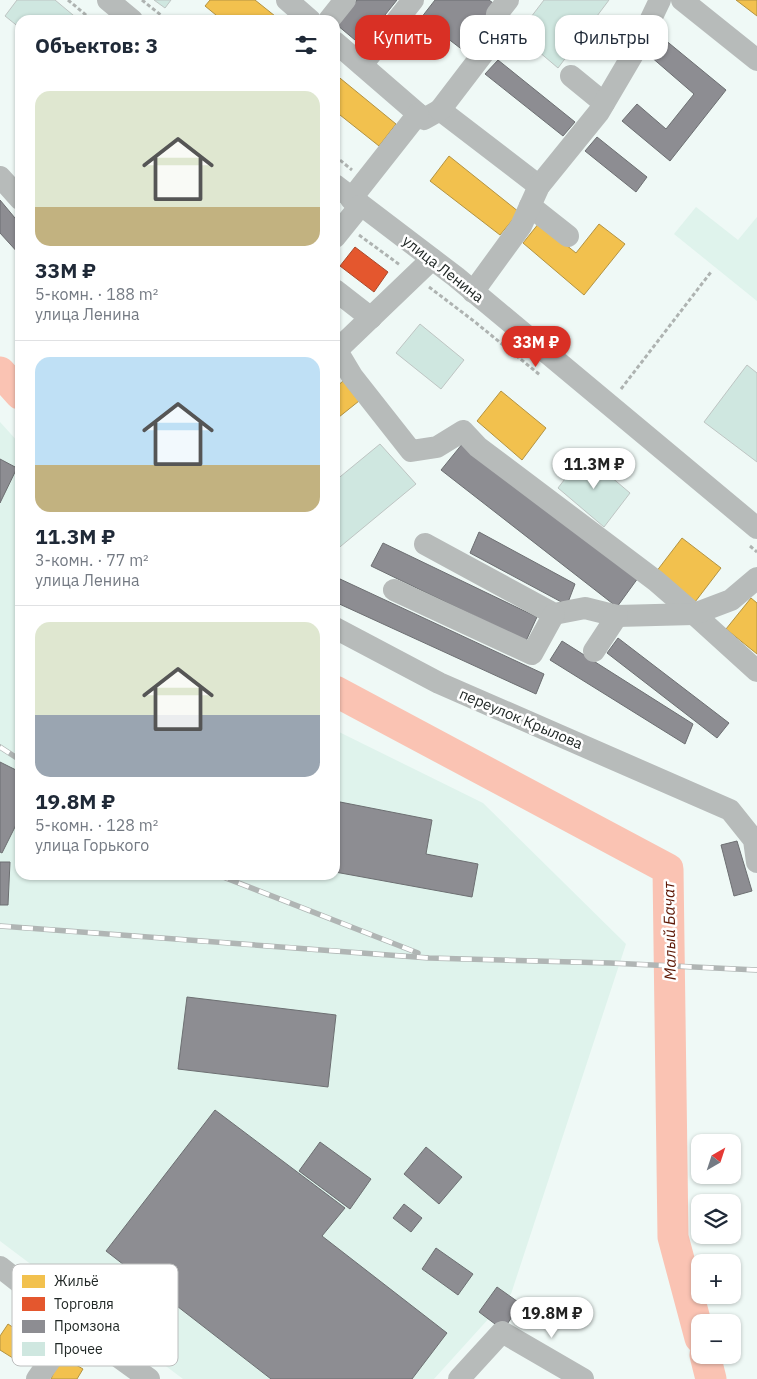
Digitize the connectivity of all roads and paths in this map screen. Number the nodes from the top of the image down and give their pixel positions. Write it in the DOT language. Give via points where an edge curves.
graph roads {
  1 [pos="68,0"];
  2 [pos="108,0"];
  3 [pos="287,0"];
  4 [pos="345,0"];
  5 [pos="413,0"];
  6 [pos="508,0"];
  7 [pos="660,0"];
  8 [pos="682,0"];
  9 [pos="131,14"];
  10 [pos="86,15"];
  11 [pos="304,15"];
  12 [pos="333,15"];
  13 [pos="340,46"];
  14 [pos="757,60"];
  15 [pos="362,65"];
  16 [pos="571,76"];
  17 [pos="604,103"];
  18 [pos="440,110"];
  19 [pos="418,114"];
  20 [pos="0,177"];
  21 [pos="15,194"];
  22 [pos="349,196"];
  23 [pos="535,196"];
  24 [pos="340,231"];
  25 [pos="568,236"];
  26 [pos="432,259"];
  27 [pos="711,272"];
  28 [pos="414,276"];
  29 [pos="474,292"];
  30 [pos="340,294"];
  31 [pos="371,318"];
  32 [pos="340,348"];
  33 [pos="340,358"];
  34 [pos="544,378"];
  35 [pos="620,389"];
  36 [pos="756,523"];
  37 [pos="425,544"];
  38 [pos="757,578"];
  39 [pos="394,590"];
  40 [pos="554,614"];
  41 [pos="694,614"];
  42 [pos="617,616"];
  43 [pos="340,631"];
  44 [pos="594,652"];
  45 [pos="757,671"];
  46 [pos="757,862"];
  47 [pos="0,1267"];
  48 [pos="12,1276"];
  49 [pos="46,1366"];
  50 [pos="131,1366"];
  51 [pos="37,1379"];
  52 [pos="149,1379"];
  53 [pos="459,1379"];
  54 [pos="583,1379"];
  1 -- 10 [label="path"];
  2 -- 9 [label="street"];
  3 -- 11 [label="street"];
  4 -- 12 [label="street"];
  5 -- 15 [label="street"];
  6 -- 18 [label="street" via="497,14 495,38"];
  7 -- 17 [label="street" via="639,44"];
  8 -- 14 [label="street"];
  13 -- 15 [label="street"];
  15 -- 19 [label="street"];
  16 -- 17 [label="street"];
  17 -- 23 [label="street"];
  18 -- 19 [label="street" via="424,119"];
  18 -- 23 [label="street"];
  19 -- 22 [label="street"];
  20 -- 21 [label="street"];
  22 -- 24 [label="street"];
  22 -- 26 [label="street, улица Ленина"];
  23 -- 25 [label="street"];
  23 -- 29 [label="street" via="521,226"];
  24 -- 28 [label="path"];
  26 -- 28 [label="street"];
  26 -- 29 [label="street, улица Ленина"];
  27 -- 35 [label="path"];
  28 -- 31 [label="street"];
  28 -- 34 [label="path"];
  29 -- 36 [label="street, улица Ленина"];
  30 -- 31 [label="street"];
  31 -- 32 [label="street"];
  33 -- 41 [label="street" via="411,451 437,447 463,431 478,447"];
  37 -- 40 [label="street"];
  38 -- 41 [label="street" via="732,600"];
  39 -- 40 [label="street" via="532,654"];
  40 -- 42 [label="street" via="585,608"];
  41 -- 42 [label="street"];
  41 -- 45 [label="street"];
  42 -- 44 [label="street"];
  43 -- 46 [label="street, переулок Крылова" via="439,683 730,810 754,840"];
  47 -- 48 [label="street"];
  49 -- 51 [label="street"];
  50 -- 52 [label="street"];
  53 -- 54 [label="street" via="502,1332"];
}
